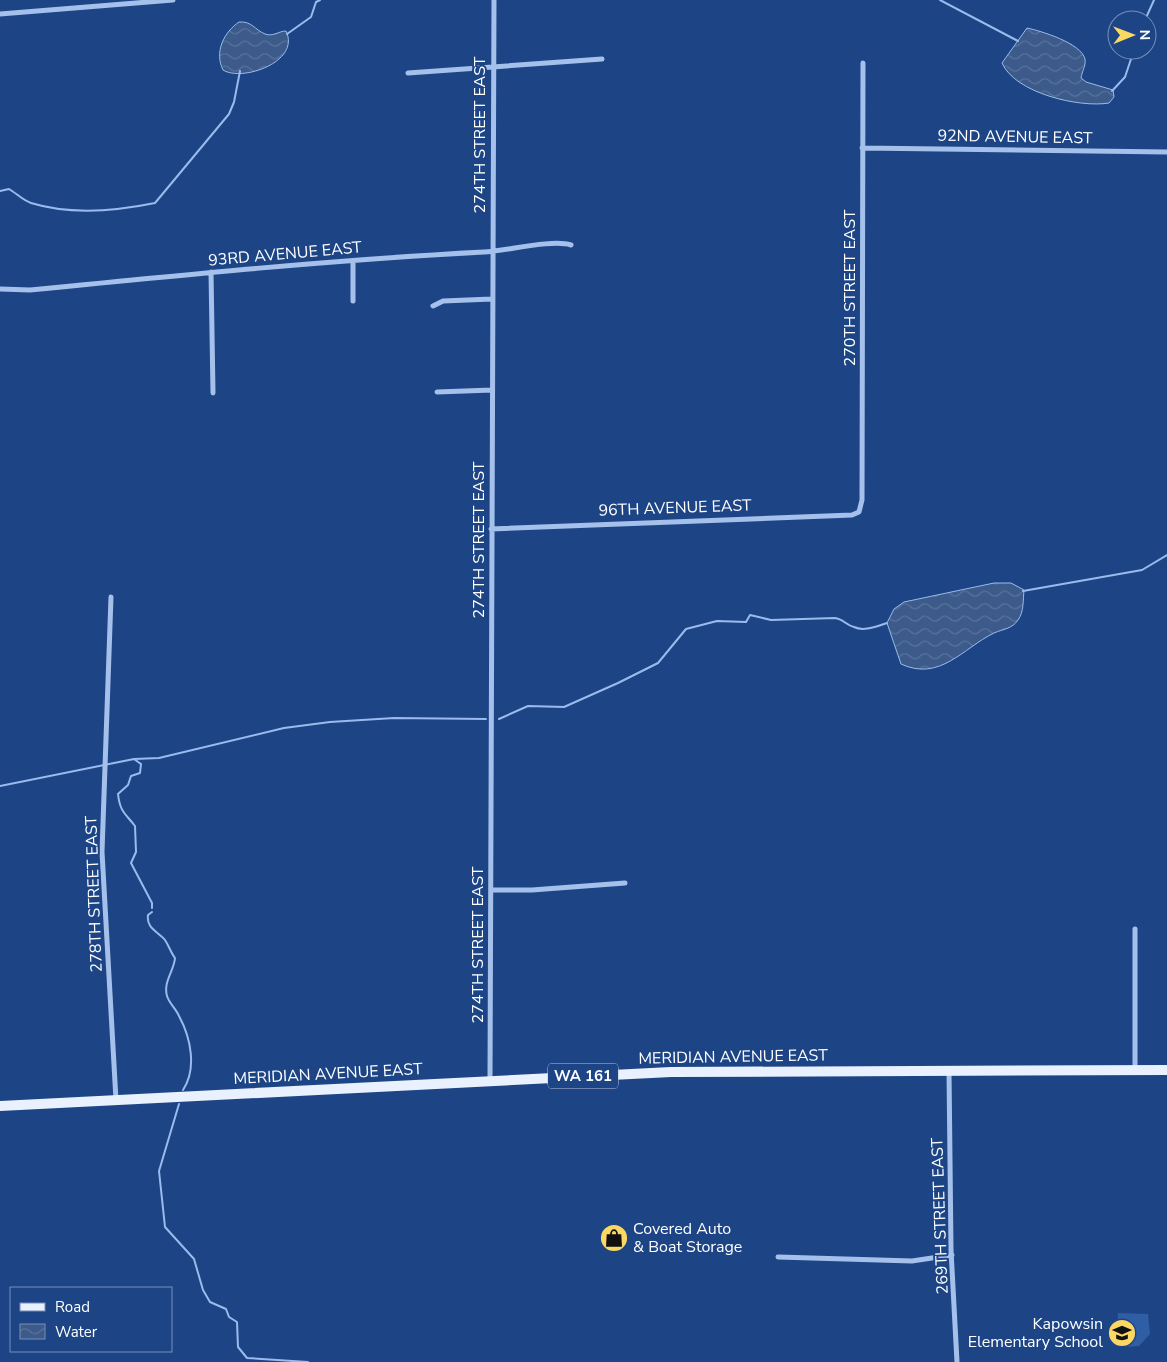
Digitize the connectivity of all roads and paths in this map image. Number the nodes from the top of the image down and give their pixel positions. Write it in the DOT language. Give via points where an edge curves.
graph roads {
  1 [pos="173,0"];
  2 [pos="494,0"];
  3 [pos="0,14"];
  4 [pos="602,59"];
  5 [pos="863,63"];
  6 [pos="492,67"];
  7 [pos="408,73"];
  8 [pos="862,148"];
  9 [pos="1167,152"];
  10 [pos="571,245"];
  11 [pos="492,251"];
  12 [pos="353,262"];
  13 [pos="211,272"];
  14 [pos="0,289"];
  15 [pos="492,299"];
  16 [pos="353,301"];
  17 [pos="433,306"];
  18 [pos="492,390"];
  19 [pos="437,392"];
  20 [pos="213,393"];
  21 [pos="859,512"];
  22 [pos="491,529"];
  23 [pos="111,597"];
  24 [pos="625,883"];
  25 [pos="491,890"];
  26 [pos="1135,929"];
  27 [pos="949,1070"];
  28 [pos="1135,1070"];
  29 [pos="1167,1070"];
  30 [pos="490,1081"];
  31 [pos="116,1100"];
  32 [pos="0,1106"];
  33 [pos="952,1255"];
  34 [pos="778,1257"];
  35 [pos="957,1362"];
  1 -- 3 [label="street"];
  2 -- 6 [label="street, 274TH STREET EAST"];
  4 -- 6 [label="street"];
  5 -- 8 [label="street, 270TH STREET EAST"];
  6 -- 7 [label="street"];
  6 -- 11 [label="street, 274TH STREET EAST"];
  8 -- 9 [label="street, 92ND AVENUE EAST"];
  8 -- 21 [label="street, 270TH STREET EAST" via="862,500"];
  10 -- 11 [label="street, 93RD AVENUE EAST"];
  11 -- 12 [label="street, 93RD AVENUE EAST"];
  11 -- 15 [label="street, 274TH STREET EAST"];
  12 -- 13 [label="street, 93RD AVENUE EAST"];
  12 -- 16 [label="street"];
  13 -- 14 [label="street, 93RD AVENUE EAST" via="30,290"];
  13 -- 20 [label="street"];
  15 -- 17 [label="street" via="443,300"];
  15 -- 18 [label="street, 274TH STREET EAST"];
  18 -- 19 [label="street"];
  18 -- 22 [label="street, 274TH STREET EAST"];
  21 -- 22 [label="street, 96TH AVENUE EAST" via="852,515"];
  22 -- 25 [label="street, 274TH STREET EAST"];
  23 -- 31 [label="street, 278TH STREET EAST" via="102,852"];
  24 -- 25 [label="street"];
  25 -- 30 [label="street, 274TH STREET EAST"];
  26 -- 28 [label="street"];
  27 -- 28 [label="main road, MERIDIAN AVENUE EAST / WA 161"];
  27 -- 30 [label="main road, MERIDIAN AVENUE EAST / WA 161" via="705,1071"];
  27 -- 33 [label="street, 269TH STREET EAST"];
  28 -- 29 [label="main road, MERIDIAN AVENUE EAST / WA 161"];
  30 -- 31 [label="main road, MERIDIAN AVENUE EAST / WA 161"];
  31 -- 32 [label="main road, MERIDIAN AVENUE EAST / WA 161"];
  33 -- 34 [label="street" via="912,1261"];
  33 -- 35 [label="street, 269TH STREET EAST"];
}
